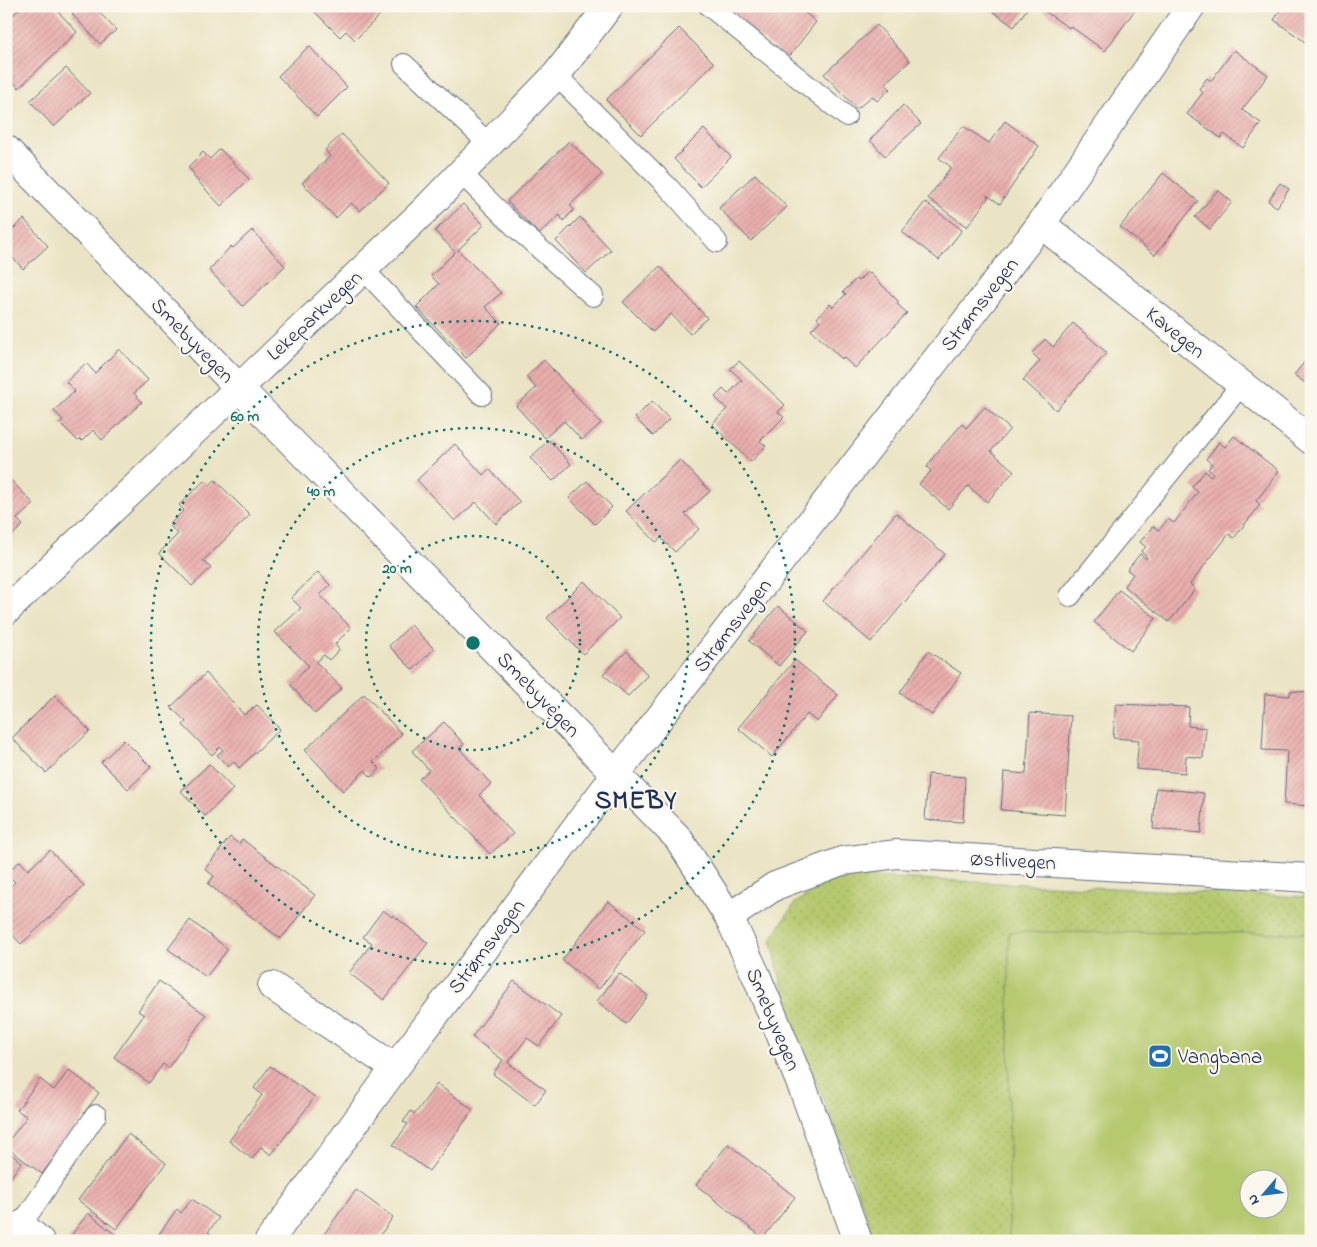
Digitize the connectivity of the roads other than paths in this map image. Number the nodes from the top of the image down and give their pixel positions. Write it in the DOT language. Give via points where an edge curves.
graph roads {
  1 [pos="609,6"];
  2 [pos="708,6"];
  3 [pos="1191,6"];
  4 [pos="404,64"];
  5 [pos="556,75"];
  6 [pos="846,116"];
  7 [pos="489,144"];
  8 [pos="6,149"];
  9 [pos="461,173"];
  10 [pos="1041,224"];
  11 [pos="717,242"];
  12 [pos="363,269"];
  13 [pos="593,296"];
  14 [pos="1241,385"];
  15 [pos="238,386"];
  16 [pos="482,395"];
  17 [pos="1311,440"];
  18 [pos="1070,596"];
  19 [pos="6,611"];
  20 [pos="616,773"];
  21 [pos="1311,878"];
  22 [pos="729,917"];
  23 [pos="272,986"];
  24 [pos="394,1068"];
  25 [pos="96,1115"];
  26 [pos="30,1233"];
  27 [pos="269,1241"];
  28 [pos="858,1241"];
  1 -- 5 [label="street, Lekeparkvegen"];
  2 -- 6 [label="lane"];
  3 -- 10 [label="street, Strømsvegen"];
  4 -- 7 [label="lane"];
  5 -- 7 [label="street, Lekeparkvegen"];
  5 -- 11 [label="lane" via="670,188"];
  7 -- 9 [label="street, Lekeparkvegen"];
  8 -- 15 [label="street, Smebyvegen"];
  9 -- 12 [label="street, Lekeparkvegen"];
  9 -- 13 [label="lane" via="514,226"];
  10 -- 14 [label="street, Kavegen"];
  10 -- 20 [label="street, Strømsvegen"];
  12 -- 15 [label="street, Lekeparkvegen"];
  12 -- 16 [label="lane"];
  14 -- 17 [label="street, Kavegen"];
  14 -- 18 [label="lane"];
  15 -- 19 [label="street, Lekeparkvegen"];
  15 -- 20 [label="street, Smebyvegen"];
  20 -- 22 [label="street, Smebyvegen" via="678,838"];
  20 -- 24 [label="street, Strømsvegen"];
  21 -- 22 [label="street, Østlivegen" via="897,854 842,861 776,886"];
  22 -- 28 [label="street, Smebyvegen" via="805,1094"];
  23 -- 24 [label="street"];
  24 -- 27 [label="street, Strømsvegen"];
  25 -- 26 [label="lane"];
}
